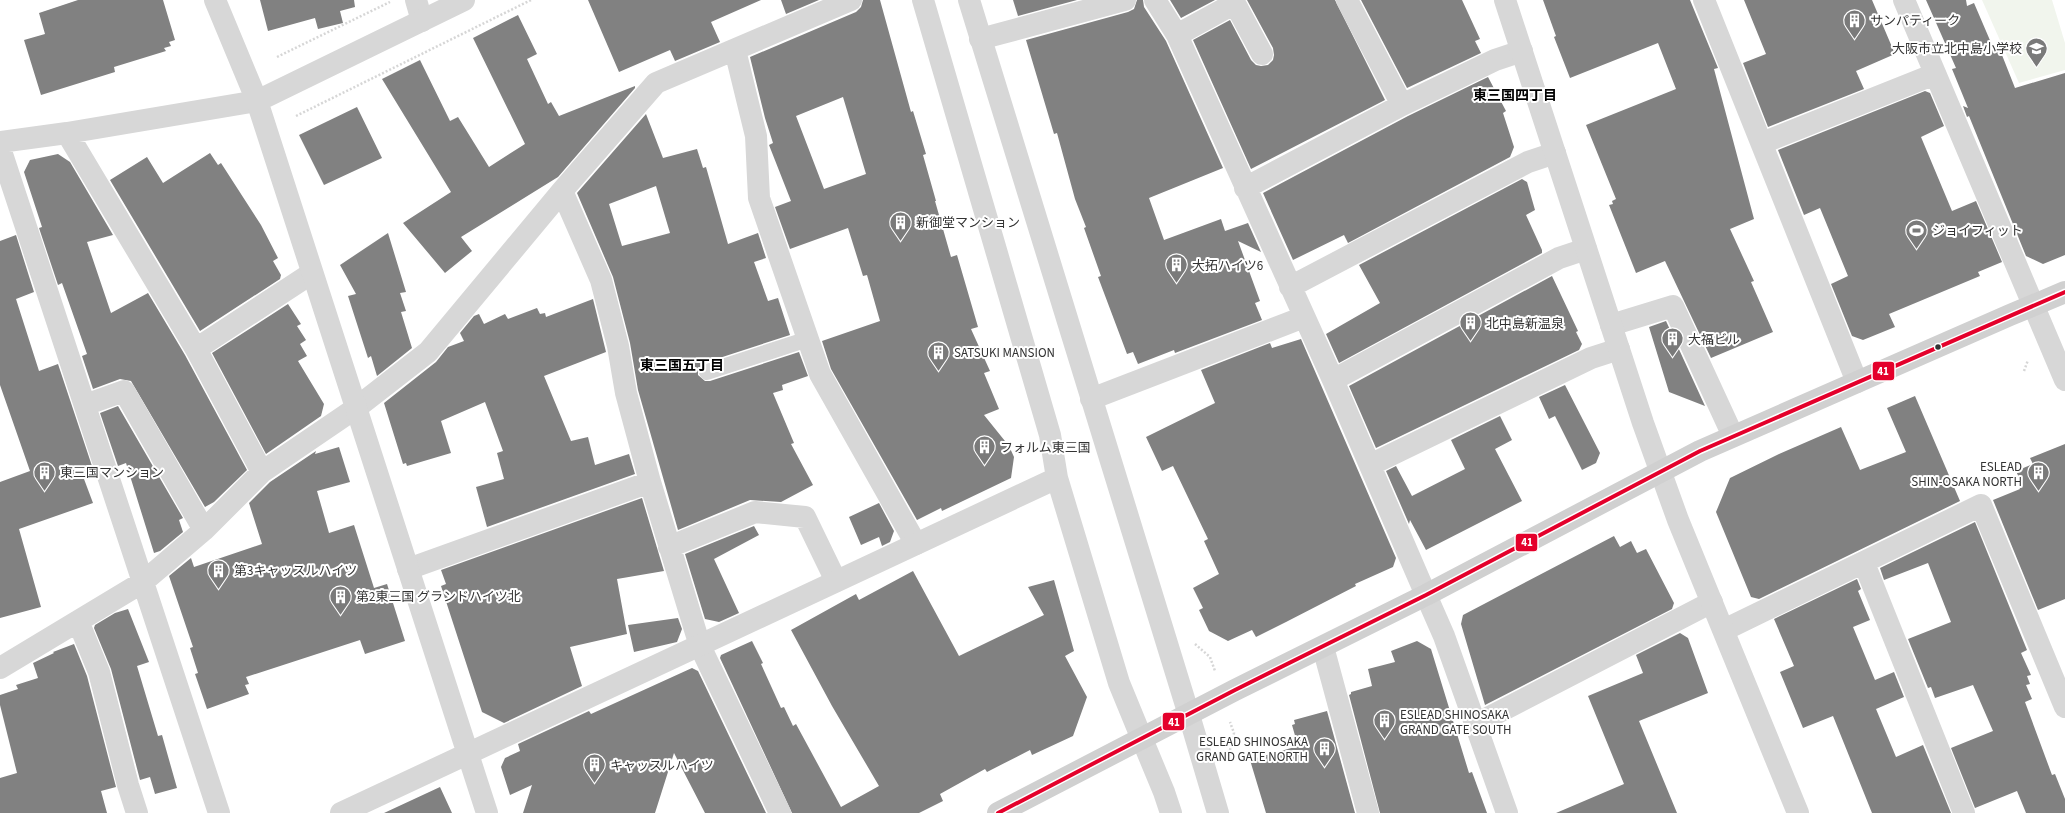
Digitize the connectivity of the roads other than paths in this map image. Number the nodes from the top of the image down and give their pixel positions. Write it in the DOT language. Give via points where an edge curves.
graph roads {
  1 [pos="215,0"];
  2 [pos="416,0"];
  3 [pos="464,0"];
  4 [pos="851,0"];
  5 [pos="923,0"];
  6 [pos="969,0"];
  7 [pos="1125,0"];
  8 [pos="1155,0"];
  9 [pos="1347,0"];
  10 [pos="1505,0"];
  11 [pos="1704,0"];
  12 [pos="1904,0"];
  13 [pos="1234,1"];
  14 [pos="422,21"];
  15 [pos="1177,35"];
  16 [pos="980,39"];
  17 [pos="735,50"];
  18 [pos="1522,51"];
  19 [pos="1262,54"];
  20 [pos="1935,74"];
  21 [pos="257,101"];
  22 [pos="1402,106"];
  23 [pos="67,133"];
  24 [pos="0,142"];
  25 [pos="1762,143"];
  26 [pos="0,148"];
  27 [pos="1555,153"];
  28 [pos="1246,188"];
  29 [pos="562,191"];
  30 [pos="1586,249"];
  31 [pos="312,273"];
  32 [pos="1290,287"];
  33 [pos="2065,292"];
  34 [pos="2033,305"];
  35 [pos="1304,317"];
  36 [pos="1611,325"];
  37 [pos="808,339"];
  38 [pos="196,349"];
  39 [pos="1619,349"];
  40 [pos="707,372"];
  41 [pos="1333,380"];
  42 [pos="2065,380"];
  43 [pos="1857,382"];
  44 [pos="1091,399"];
  45 [pos="85,405"];
  46 [pos="356,408"];
  47 [pos="1733,436"];
  48 [pos="1370,465"];
  49 [pos="262,472"];
  50 [pos="1661,472"];
  51 [pos="1057,478"];
  52 [pos="650,482"];
  53 [pos="204,530"];
  54 [pos="916,544"];
  55 [pos="670,547"];
  56 [pos="1864,563"];
  57 [pos="408,569"];
  58 [pos="836,581"];
  59 [pos="143,582"];
  60 [pos="1426,595"];
  61 [pos="1712,602"];
  62 [pos="78,621"];
  63 [pos="1724,630"];
  64 [pos="700,646"];
  65 [pos="1323,647"];
  66 [pos="0,668"];
  67 [pos="2065,706"];
  68 [pos="1189,715"];
  69 [pos="1476,724"];
  70 [pos="1142,739"];
  71 [pos="468,755"];
  72 [pos="137,813"];
  73 [pos="219,813"];
  74 [pos="341,813"];
  75 [pos="487,813"];
  76 [pos="780,813"];
  77 [pos="998,813"];
  78 [pos="1171,813"];
  79 [pos="1218,813"];
  80 [pos="1368,813"];
  81 [pos="1507,813"];
  82 [pos="1798,813"];
  83 [pos="1964,813"];
  1 -- 21 [label="street"];
  2 -- 14 [label="street"];
  3 -- 14 [label="street"];
  4 -- 17 [label="street"];
  5 -- 51 [label="street" via="1050,435"];
  6 -- 16 [label="street"];
  7 -- 16 [label="street"];
  8 -- 15 [label="street"];
  9 -- 22 [label="street"];
  10 -- 18 [label="street"];
  11 -- 25 [label="street"];
  12 -- 20 [label="street"];
  13 -- 15 [label="street"];
  13 -- 19 [label="street"];
  14 -- 21 [label="street"];
  15 -- 28 [label="street"];
  16 -- 44 [label="street"];
  17 -- 29 [label="street" via="656,83"];
  17 -- 37 [label="street" via="756,136 759,198"];
  18 -- 22 [label="street" via="1495,60"];
  18 -- 27 [label="street"];
  20 -- 25 [label="street"];
  20 -- 34 [label="street"];
  21 -- 23 [label="street"];
  21 -- 31 [label="street"];
  22 -- 28 [label="street"];
  23 -- 24 [label="street"];
  23 -- 38 [label="street"];
  25 -- 43 [label="street"];
  26 -- 45 [label="street"];
  27 -- 30 [label="street"];
  27 -- 32 [label="street" via="1528,162"];
  28 -- 32 [label="street"];
  29 -- 46 [label="street" via="428,352"];
  29 -- 52 [label="street" via="601,280 618,346 626,392"];
  30 -- 36 [label="street"];
  30 -- 41 [label="street" via="1559,258"];
  31 -- 38 [label="street"];
  31 -- 46 [label="street"];
  32 -- 35 [label="street"];
  33 -- 34 [label="main road"];
  34 -- 42 [label="street"];
  34 -- 43 [label="main road"];
  35 -- 41 [label="street"];
  35 -- 44 [label="street"];
  36 -- 39 [label="street"];
  36 -- 47 [label="street" via="1673,306"];
  37 -- 40 [label="lane"];
  37 -- 54 [label="street" via="820,374"];
  38 -- 49 [label="street"];
  39 -- 48 [label="street" via="1591,358"];
  39 -- 50 [label="street"];
  41 -- 48 [label="street"];
  43 -- 47 [label="main road"];
  44 -- 68 [label="street"];
  45 -- 53 [label="street" via="124,391"];
  45 -- 59 [label="street"];
  46 -- 49 [label="street"];
  46 -- 57 [label="street"];
  47 -- 50 [label="main road"];
  48 -- 60 [label="street"];
  49 -- 53 [label="street"];
  50 -- 60 [label="main road"];
  50 -- 61 [label="street"];
  51 -- 54 [label="street"];
  51 -- 70 [label="street" via="1119,683"];
  52 -- 55 [label="street"];
  52 -- 57 [label="street"];
  53 -- 59 [label="street"];
  54 -- 58 [label="street"];
  55 -- 58 [label="street" via="755,512 806,517"];
  55 -- 64 [label="street"];
  56 -- 63 [label="street"];
  56 -- 67 [label="street" via="1981,505"];
  56 -- 83 [label="street"];
  57 -- 71 [label="street"];
  58 -- 64 [label="street"];
  59 -- 62 [label="street"];
  59 -- 73 [label="street"];
  60 -- 65 [label="main road"];
  60 -- 69 [label="street"];
  61 -- 63 [label="street"];
  61 -- 69 [label="street"];
  62 -- 66 [label="street"];
  62 -- 72 [label="street" via="99,672"];
  63 -- 82 [label="street"];
  64 -- 71 [label="street"];
  64 -- 76 [label="street"];
  65 -- 68 [label="main road"];
  65 -- 80 [label="street"];
  68 -- 70 [label="main road"];
  68 -- 79 [label="street"];
  69 -- 81 [label="street"];
  70 -- 77 [label="main road"];
  70 -- 78 [label="street"];
  71 -- 74 [label="street"];
  71 -- 75 [label="street"];
}
